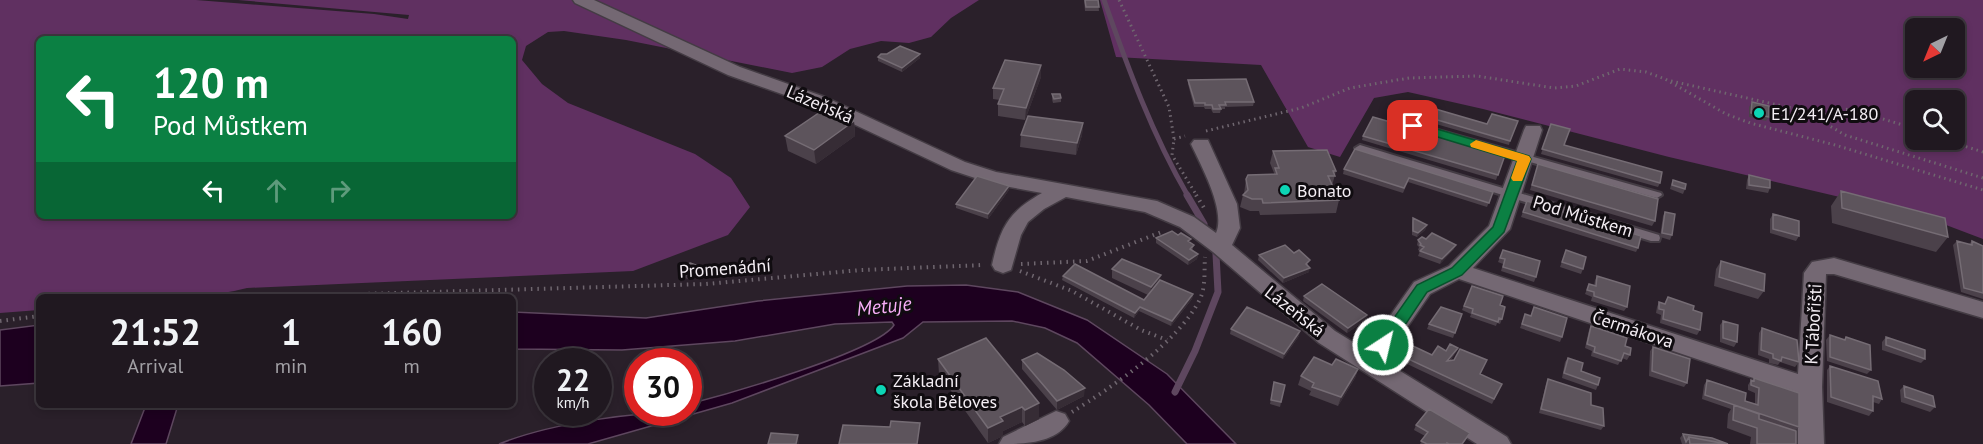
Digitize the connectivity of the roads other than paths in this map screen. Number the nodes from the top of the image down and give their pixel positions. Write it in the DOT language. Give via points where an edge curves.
graph roads {
  1 [pos="581,0"];
  2 [pos="1413,126"];
  3 [pos="1533,130"];
  4 [pos="1199,137"];
  5 [pos="1360,148"];
  6 [pos="1524,159"];
  7 [pos="1064,190"];
  8 [pos="1511,194"];
  9 [pos="1657,195"];
  10 [pos="1655,238"];
  11 [pos="1214,242"];
  12 [pos="1003,265"];
  13 [pos="1457,271"];
  14 [pos="1983,310"];
  15 [pos="1370,363"];
  16 [pos="1810,387"];
  17 [pos="1056,421"];
  18 [pos="1012,444"];
  19 [pos="1498,444"];
  20 [pos="1811,444"];
  1 -- 7 [label="street, Lázeňská" via="734,71 819,101 958,166 993,178"];
  2 -- 6 [label="lane"];
  3 -- 6 [label="street, Pod Můstkem"];
  4 -- 11 [label="street" via="1227,204 1229,228"];
  5 -- 8 [label="lane, Pod Můstkem"];
  6 -- 8 [label="street, Pod Můstkem"];
  6 -- 9 [label="lane"];
  7 -- 11 [label="street, Lázeňská" via="1150,206 1187,222"];
  7 -- 12 [label="street" via="1023,212 1008,236"];
  8 -- 10 [label="lane, Pod Můstkem"];
  8 -- 13 [label="street, Pod Můstkem" via="1499,229"];
  11 -- 15 [label="street, Lázeňská" via="1327,337"];
  13 -- 15 [label="street, Pod Můstkem" via="1422,288"];
  13 -- 16 [label="street, Čermákova"];
  14 -- 16 [label="street, K Tábořišti" via="1834,266 1820,267 1815,273"];
  15 -- 19 [label="street, Lázeňská"];
  16 -- 20 [label="street, K Tábořišti"];
  17 -- 18 [label="street"];
}
